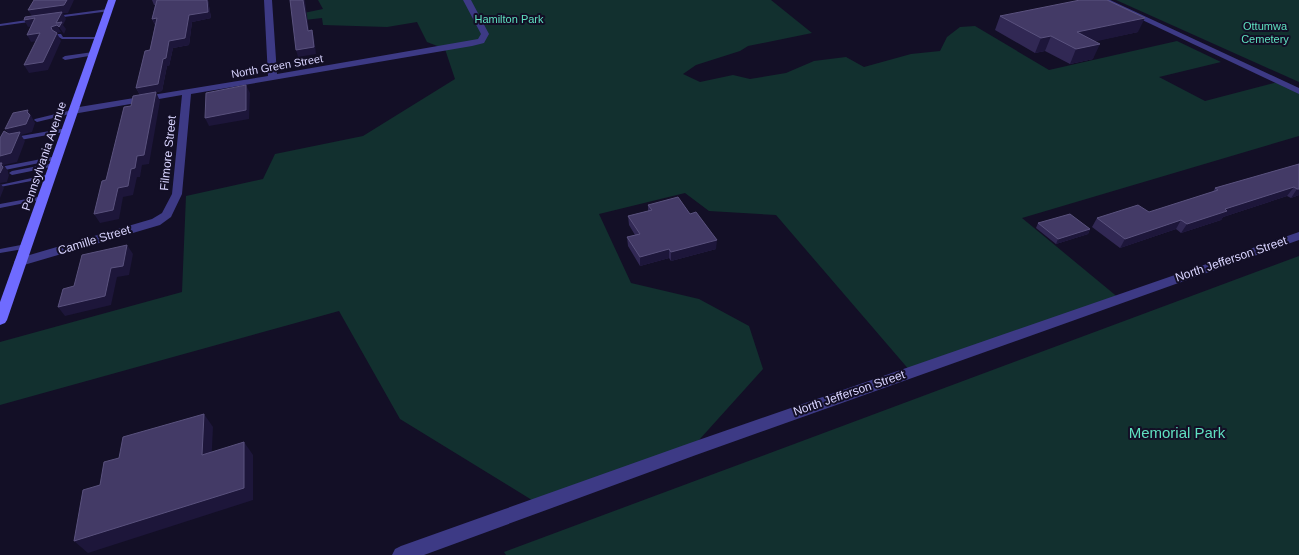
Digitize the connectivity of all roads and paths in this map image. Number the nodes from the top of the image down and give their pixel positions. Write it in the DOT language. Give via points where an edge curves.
graph roads {
  1 [pos="268,0"];
  2 [pos="467,0"];
  3 [pos="1104,0"];
  4 [pos="110,5"];
  5 [pos="47,18"];
  6 [pos="38,20"];
  7 [pos="0,25"];
  8 [pos="59,35"];
  9 [pos="99,38"];
  10 [pos="93,54"];
  11 [pos="65,58"];
  12 [pos="273,78"];
  13 [pos="1299,91"];
  14 [pos="187,92"];
  15 [pos="73,112"];
  16 [pos="37,120"];
  17 [pos="66,130"];
  18 [pos="15,139"];
  19 [pos="55,161"];
  20 [pos="0,169"];
  21 [pos="12,173"];
  22 [pos="50,178"];
  23 [pos="3,187"];
  24 [pos="43,198"];
  25 [pos="0,206"];
  26 [pos="167,214"];
  27 [pos="1299,236"];
  28 [pos="26,246"];
  29 [pos="0,252"];
  30 [pos="20,262"];
  31 [pos="0,320"];
  32 [pos="401,555"];
  1 -- 12 [label="street"];
  2 -- 12 [label="street, North Green Street" via="485,31 484,38 472,44"];
  3 -- 13 [label="street"];
  4 -- 5 [label="lane"];
  4 -- 9 [label="main road, Pennsylvania Avenue"];
  6 -- 7 [label="lane"];
  8 -- 9 [label="lane" via="73,39"];
  9 -- 10 [label="main road, Pennsylvania Avenue"];
  10 -- 11 [label="lane"];
  10 -- 15 [label="main road, Pennsylvania Avenue"];
  12 -- 14 [label="street, North Green Street"];
  14 -- 15 [label="street, North Green Street"];
  14 -- 26 [label="street, Filmore Street" via="176,194"];
  15 -- 16 [label="lane"];
  15 -- 17 [label="main road, Pennsylvania Avenue"];
  17 -- 18 [label="lane"];
  17 -- 19 [label="main road, Pennsylvania Avenue"];
  19 -- 20 [label="lane"];
  19 -- 21 [label="lane"];
  19 -- 22 [label="main road, Pennsylvania Avenue"];
  22 -- 23 [label="lane"];
  22 -- 24 [label="main road, Pennsylvania Avenue"];
  24 -- 25 [label="lane"];
  24 -- 28 [label="main road, Pennsylvania Avenue"];
  26 -- 30 [label="street, Camille Street" via="156,222"];
  27 -- 32 [label="street, North Jefferson Street"];
  28 -- 29 [label="lane"];
  28 -- 30 [label="main road, Pennsylvania Avenue"];
  30 -- 31 [label="main road, Pennsylvania Avenue"];
}
